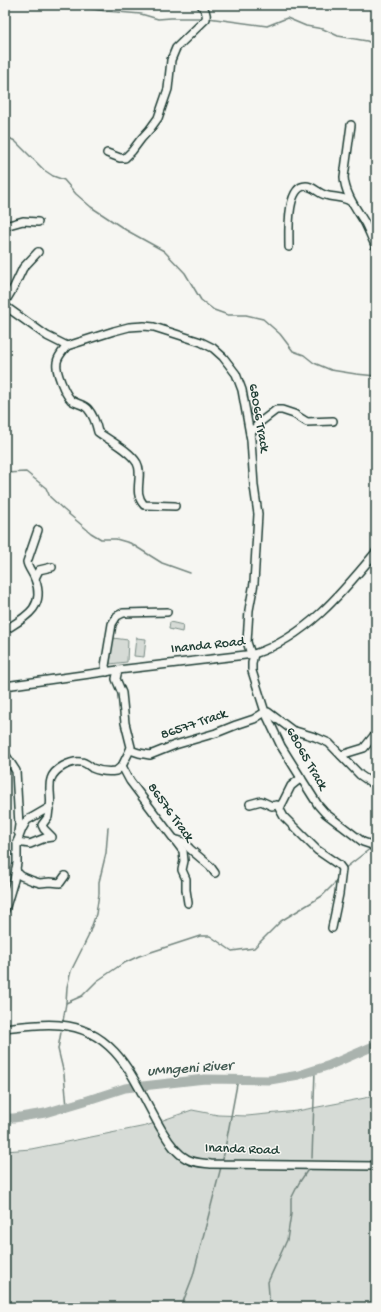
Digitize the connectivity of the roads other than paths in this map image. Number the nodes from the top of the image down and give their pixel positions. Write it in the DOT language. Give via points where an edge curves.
graph roads {
  1 [pos="201,5"];
  2 [pos="351,125"];
  3 [pos="107,153"];
  4 [pos="351,202"];
  5 [pos="38,222"];
  6 [pos="5,226"];
  7 [pos="289,247"];
  8 [pos="376,247"];
  9 [pos="38,252"];
  10 [pos="5,302"];
  11 [pos="5,306"];
  12 [pos="67,346"];
  13 [pos="333,421"];
  14 [pos="250,434"];
  15 [pos="175,506"];
  16 [pos="38,530"];
  17 [pos="376,552"];
  18 [pos="52,567"];
  19 [pos="35,578"];
  20 [pos="167,612"];
  21 [pos="5,630"];
  22 [pos="253,654"];
  23 [pos="118,670"];
  24 [pos="107,672"];
  25 [pos="5,686"];
  26 [pos="265,712"];
  27 [pos="376,733"];
  28 [pos="130,750"];
  29 [pos="5,754"];
  30 [pos="341,754"];
  31 [pos="122,766"];
  32 [pos="301,778"];
  33 [pos="376,786"];
  34 [pos="250,804"];
  35 [pos="281,806"];
  36 [pos="49,808"];
  37 [pos="174,839"];
  38 [pos="17,840"];
  39 [pos="376,851"];
  40 [pos="16,869"];
  41 [pos="215,873"];
  42 [pos="65,876"];
  43 [pos="188,903"];
  44 [pos="5,910"];
  45 [pos="332,928"];
  46 [pos="5,1028"];
  47 [pos="376,1166"];
  1 -- 3 [label="street" via="206,19 176,48 171,60 168,90 154,124 125,158"];
  2 -- 4 [label="street" via="344,185"];
  4 -- 7 [label="street" via="346,198 325,195 303,186 293,197 290,208"];
  4 -- 8 [label="street"];
  5 -- 6 [label="street" via="23,221"];
  9 -- 10 [label="street" via="23,268"];
  11 -- 12 [label="street" via="47,336"];
  12 -- 14 [label="street, 68066 Track" via="138,326 201,342 223,357 236,374 242,390"];
  12 -- 15 [label="street" via="57,363 59,376 68,396 88,409 96,420 98,432 137,463 140,501 144,506"];
  13 -- 14 [label="street" via="307,422 294,414 276,410"];
  14 -- 22 [label="street, 68066 Track" via="258,514 247,642"];
  16 -- 19 [label="street" via="27,562"];
  17 -- 22 [label="street, Inanda Road" via="317,616 281,644"];
  18 -- 19 [label="street" via="39,570"];
  19 -- 21 [label="street" via="39,591 38,601 25,618"];
  20 -- 24 [label="street" via="117,616 110,634 105,666"];
  22 -- 23 [label="street, Inanda Road"];
  22 -- 26 [label="street, 68065 Track" via="252,671"];
  23 -- 24 [label="street, Inanda Road"];
  23 -- 28 [label="street" via="116,679 122,693"];
  24 -- 25 [label="street, Inanda Road"];
  26 -- 28 [label="street, 86577 Track" via="254,719 150,756"];
  26 -- 30 [label="street" via="292,730 329,744"];
  26 -- 32 [label="street, 68065 Track"];
  27 -- 30 [label="street" via="364,748"];
  28 -- 31 [label="street"];
  29 -- 38 [label="street" via="16,771 20,825"];
  30 -- 33 [label="street"];
  31 -- 36 [label="street" via="116,771 97,770 84,762 61,767 51,779"];
  31 -- 37 [label="street, 86576 Track" via="130,781"];
  32 -- 35 [label="street" via="291,786"];
  32 -- 39 [label="street, 68065 Track" via="325,813 363,842 372,844"];
  34 -- 35 [label="street" via="260,801 272,806"];
  35 -- 45 [label="street" via="280,811 290,824 342,869"];
  36 -- 38 [label="street" via="27,820"];
  36 -- 38 [label="street" via="48,817 42,825 52,837 30,844"];
  37 -- 41 [label="street" via="184,842"];
  37 -- 43 [label="street, 86576 Track" via="183,851 182,870 186,879"];
  38 -- 40 [label="street"];
  40 -- 42 [label="street" via="22,876 40,883 60,883"];
  40 -- 44 [label="street"];
  46 -- 47 [label="street, Inanda Road" via="60,1025 83,1030 112,1048 133,1078 174,1148 187,1159 211,1164"];
}
